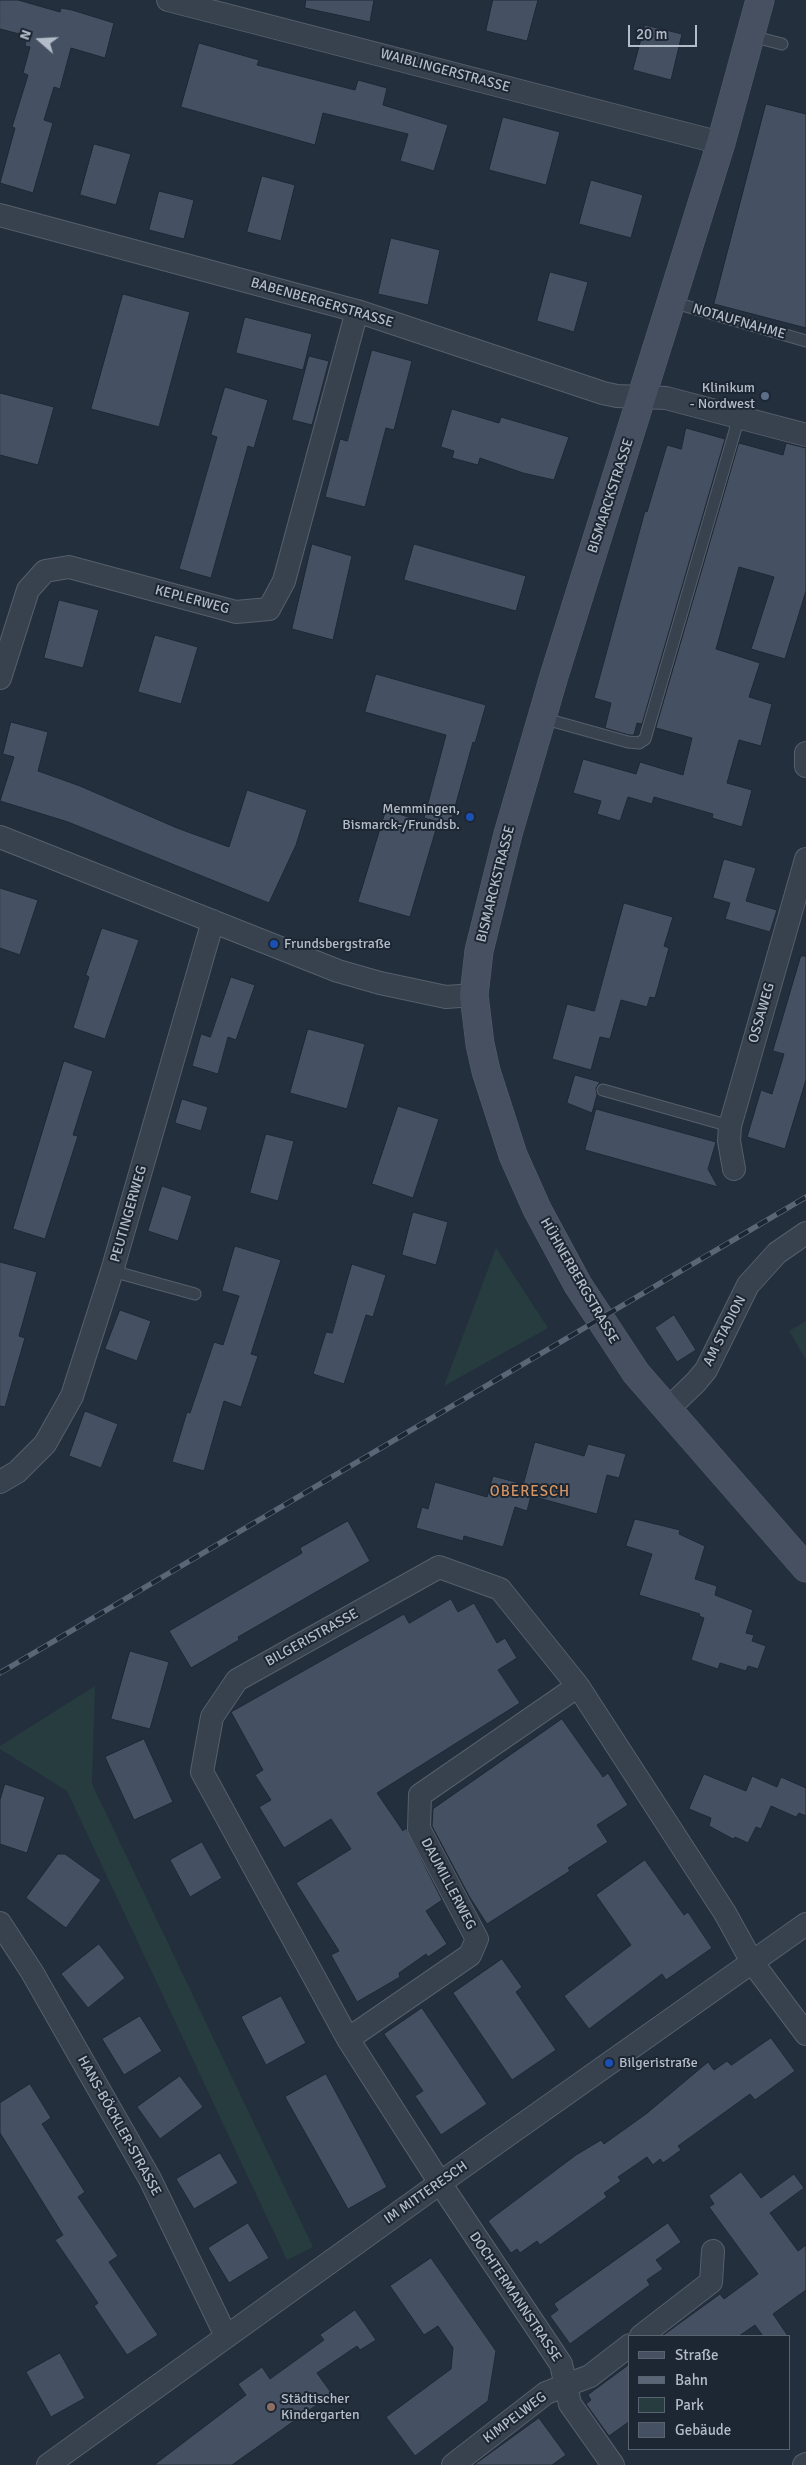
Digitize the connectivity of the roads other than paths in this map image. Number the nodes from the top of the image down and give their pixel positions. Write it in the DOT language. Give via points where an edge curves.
graph roads {
  1 [pos="168,0"];
  2 [pos="760,0"];
  3 [pos="200,4"];
  4 [pos="751,36"];
  5 [pos="782,44"];
  6 [pos="721,143"];
  7 [pos="0,215"];
  8 [pos="672,302"];
  9 [pos="357,311"];
  10 [pos="806,341"];
  11 [pos="642,398"];
  12 [pos="739,417"];
  13 [pos="806,435"];
  14 [pos="0,678"];
  15 [pos="542,718"];
  16 [pos="806,753"];
  17 [pos="806,766"];
  18 [pos="0,836"];
  19 [pos="806,858"];
  20 [pos="213,921"];
  21 [pos="474,995"];
  22 [pos="604,1090"];
  23 [pos="730,1126"];
  24 [pos="734,1169"];
  25 [pos="806,1233"];
  26 [pos="112,1271"];
  27 [pos="195,1294"];
  28 [pos="667,1410"];
  29 [pos="0,1482"];
  30 [pos="806,1568"];
  31 [pos="578,1686"];
  32 [pos="0,1923"];
  33 [pos="806,1924"];
  34 [pos="752,1962"];
  35 [pos="806,2034"];
  36 [pos="348,2038"];
  37 [pos="440,2183"];
  38 [pos="713,2250"];
  39 [pos="641,2335"];
  40 [pos="226,2336"];
  41 [pos="628,2347"];
  42 [pos="566,2385"];
  43 [pos="49,2465"];
  44 [pos="453,2465"];
  45 [pos="613,2465"];
  1 -- 3 [label="street, WAIBLINGERSTRASSE"];
  2 -- 4 [label="street, BISMARCKSTRASSE"];
  3 -- 6 [label="street, WAIBLINGERSTRASSE"];
  4 -- 5 [label="lane"];
  4 -- 6 [label="street, BISMARCKSTRASSE"];
  6 -- 8 [label="street, BISMARCKSTRASSE"];
  7 -- 9 [label="street, BABENBERGERSTRASSE"];
  8 -- 10 [label="lane, NOTAUFNAHME"];
  8 -- 11 [label="street, BISMARCKSTRASSE"];
  9 -- 11 [label="street, BABENBERGERSTRASSE" via="604,393"];
  9 -- 14 [label="street, KEPLERWEG" via="284,581 269,609 236,612 69,567 45,571 28,590"];
  11 -- 12 [label="street, BABENBERGERSTRASSE" via="666,398"];
  11 -- 15 [label="street, BISMARCKSTRASSE"];
  12 -- 13 [label="street, BABENBERGERSTRASSE"];
  12 -- 15 [label="lane" via="645,739 639,743 628,742"];
  15 -- 21 [label="street, BISMARCKSTRASSE" via="488,912"];
  16 -- 17 [label="street"];
  18 -- 20 [label="street"];
  19 -- 23 [label="street, OSSAWEG"];
  20 -- 21 [label="street" via="338,971 380,983 446,997"];
  20 -- 26 [label="street, PEUTINGERWEG"];
  21 -- 28 [label="street, HÜHNERBERGSTRASSE" via="486,1071 513,1155 538,1209 578,1284 617,1347"];
  22 -- 23 [label="lane"];
  23 -- 24 [label="street, OSSAWEG"];
  25 -- 28 [label="street, AM STADION" via="777,1253 748,1285 706,1370"];
  26 -- 27 [label="lane"];
  26 -- 29 [label="street, PEUTINGERWEG" via="72,1396 45,1444 16,1472"];
  28 -- 30 [label="street, HÜHNERBERGSTRASSE"];
  31 -- 34 [label="street, BILGERISTRASSE" via="725,1913"];
  31 -- 36 [label="street, DAUMILLERWEG" via="420,1796 419,1829 477,1939 470,1955"];
  31 -- 36 [label="street, BILGERISTRASSE" via="500,1589 439,1567 237,1680 212,1716 202,1772"];
  32 -- 40 [label="street, HANS-BÖCKLER-STRASSE" via="32,1972 150,2179"];
  33 -- 34 [label="street, IM MITTERESCH"];
  34 -- 35 [label="street"];
  34 -- 37 [label="street, IM MITTERESCH"];
  36 -- 37 [label="street, BILGERISTRASSE"];
  37 -- 40 [label="street, IM MITTERESCH"];
  37 -- 42 [label="street, DOCHTERMANNSTRASSE" via="561,2364"];
  38 -- 39 [label="street" via="711,2282"];
  40 -- 43 [label="street, IM MITTERESCH"];
  41 -- 42 [label="street, KIMPELWEG" via="590,2376"];
  42 -- 44 [label="street, KIMPELWEG" via="546,2393"];
  42 -- 45 [label="street, DOCHTERMANNSTRASSE" via="570,2404"];
}
